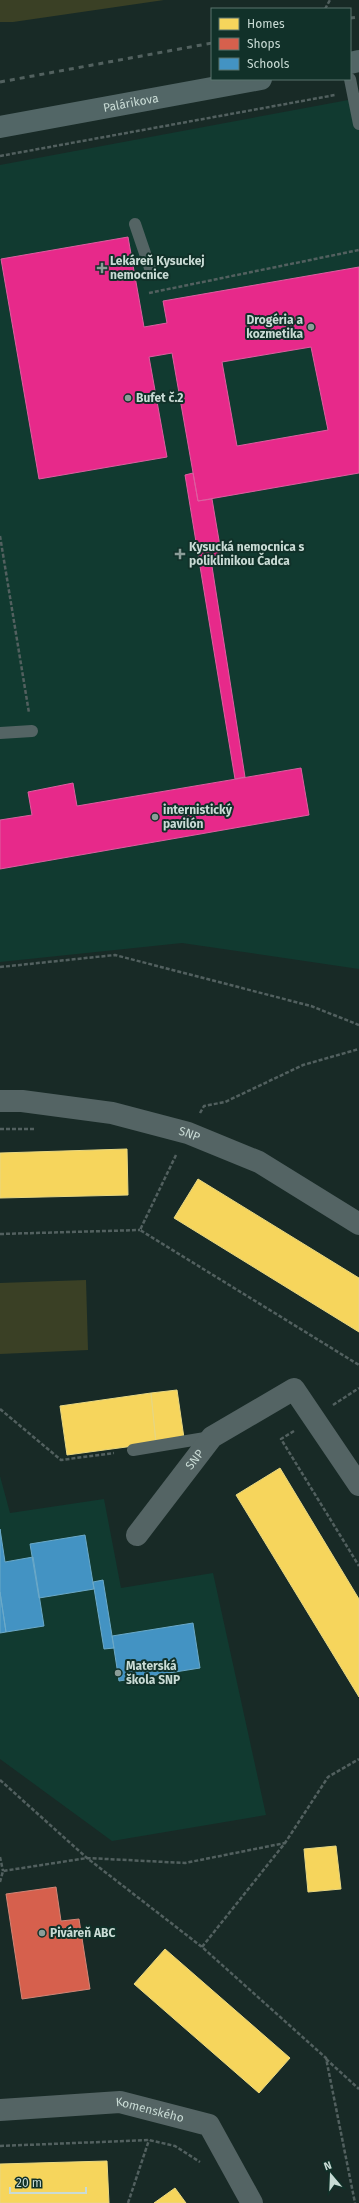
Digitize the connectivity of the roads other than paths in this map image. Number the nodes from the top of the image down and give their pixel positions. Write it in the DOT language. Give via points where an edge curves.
graph roads {
  1 [pos="256,80"];
  2 [pos="350,80"];
  3 [pos="359,124"];
  4 [pos="0,127"];
  5 [pos="135,224"];
  6 [pos="150,268"];
  7 [pos="32,731"];
  8 [pos="0,733"];
  9 [pos="0,1101"];
  10 [pos="359,1224"];
  11 [pos="212,1436"];
  12 [pos="133,1450"];
  13 [pos="359,1485"];
  14 [pos="137,1535"];
  15 [pos="0,2110"];
  16 [pos="252,2203"];
  1 -- 4 [label="main road, Palárikova"];
  2 -- 3 [label="lane"];
  5 -- 6 [label="lane"];
  7 -- 8 [label="lane"];
  9 -- 10 [label="street, SNP" via="22,1101 112,1113 188,1133 259,1162"];
  11 -- 12 [label="lane"];
  11 -- 13 [label="street, SNP" via="294,1389"];
  11 -- 14 [label="street, SNP"];
  15 -- 16 [label="street, Komenského" via="120,2102 209,2125"];
}
